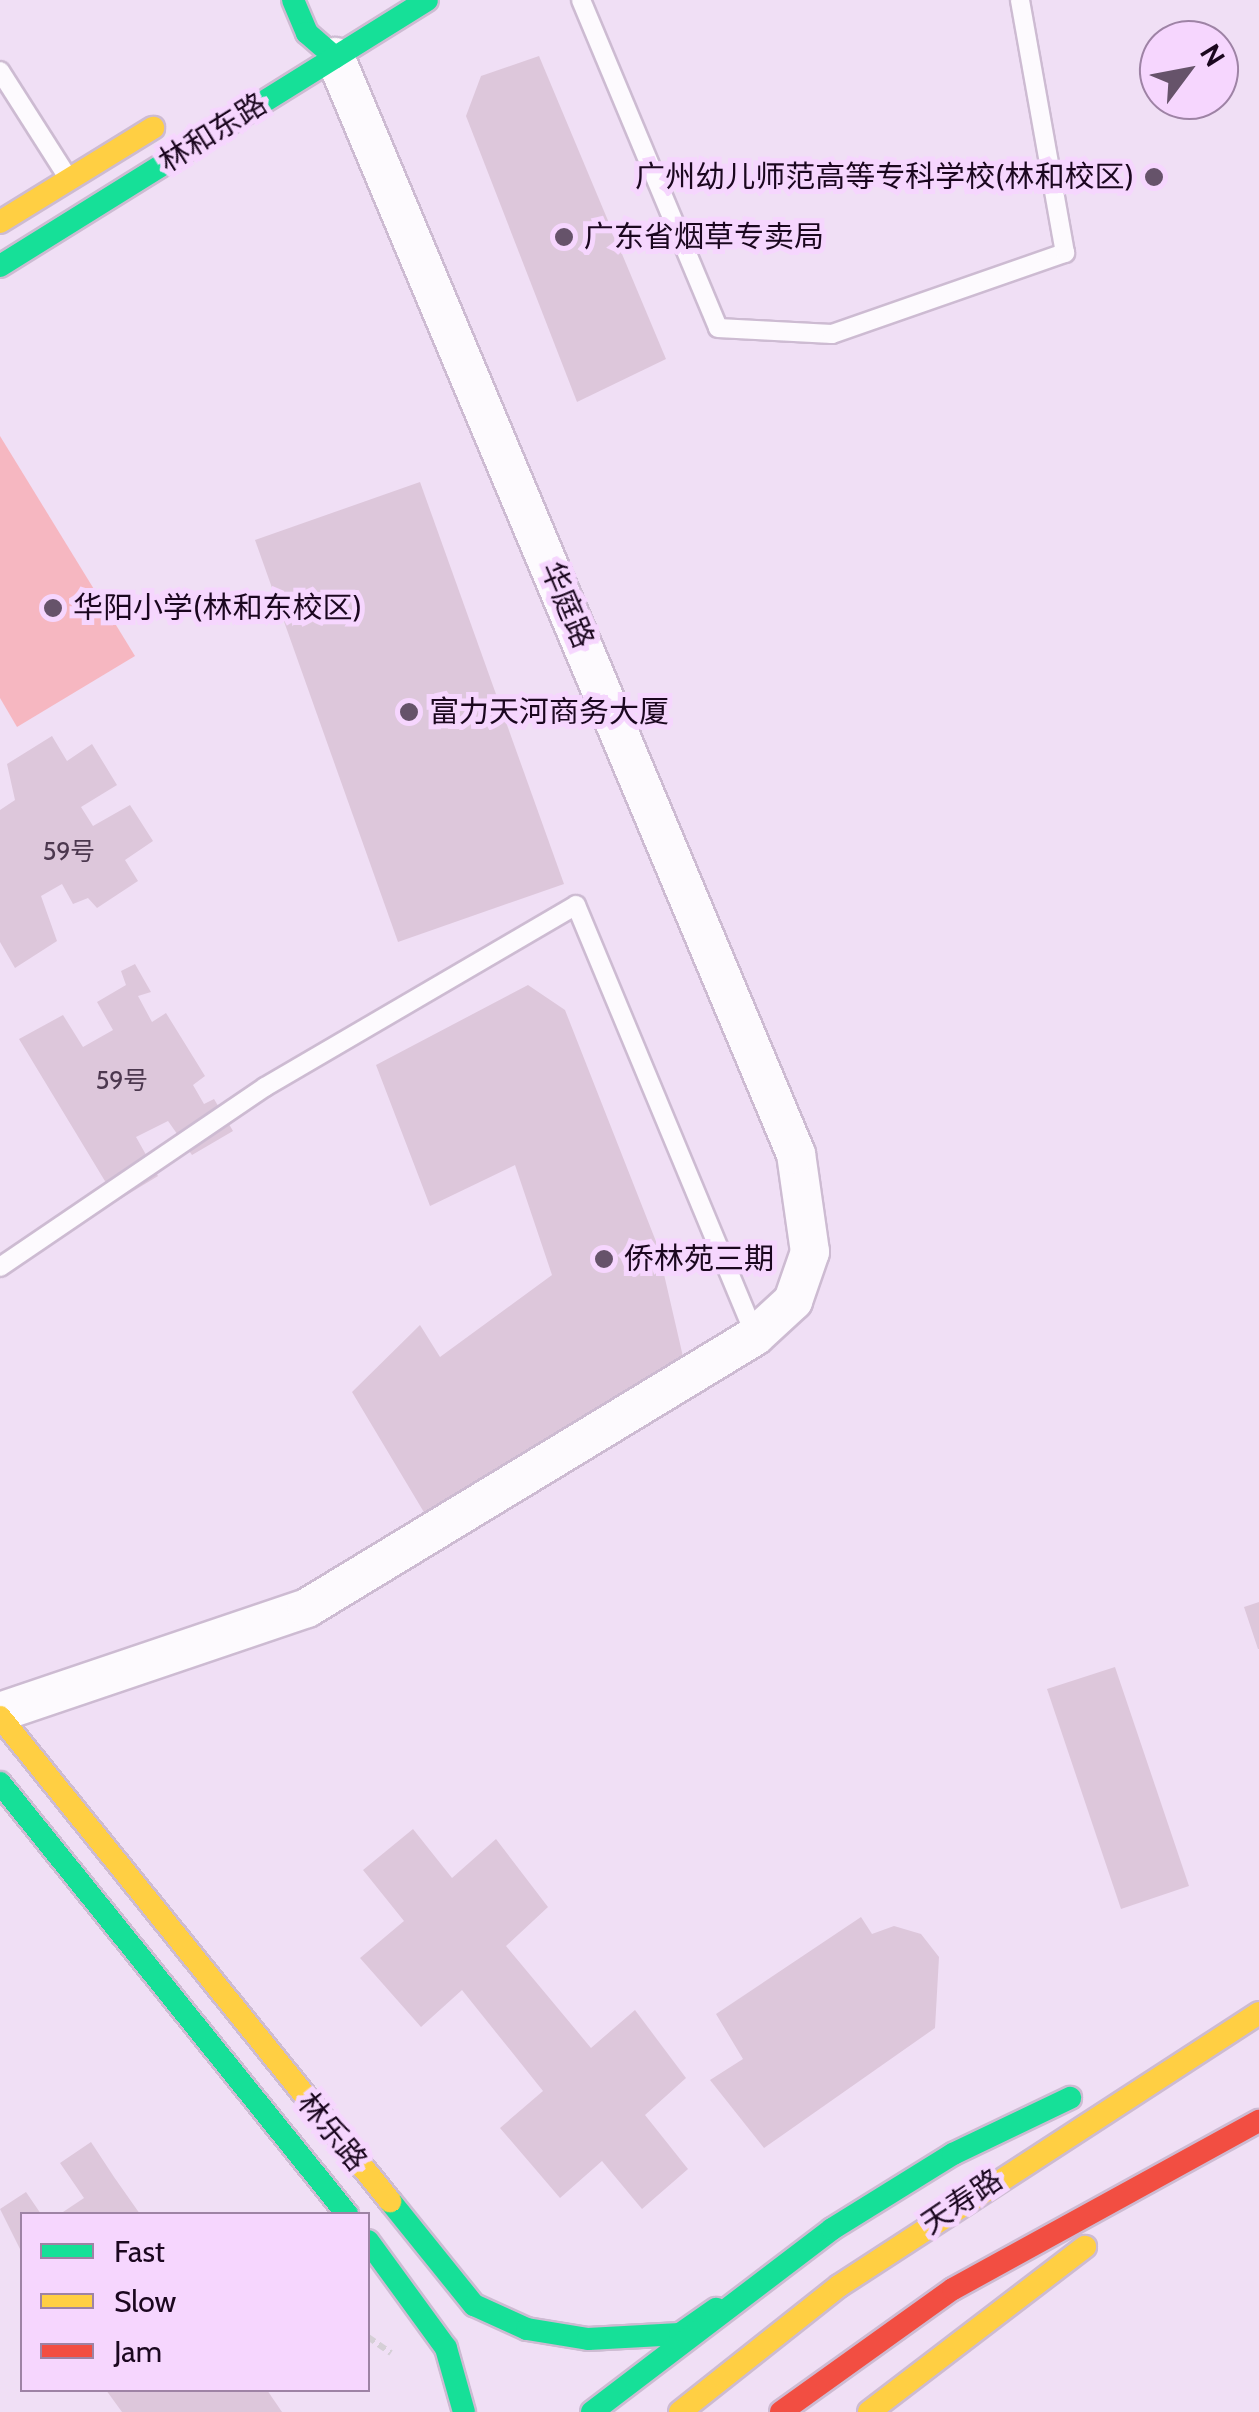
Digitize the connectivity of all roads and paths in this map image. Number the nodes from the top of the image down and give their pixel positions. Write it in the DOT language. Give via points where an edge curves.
graph roads {
  1 [pos="293,0"];
  2 [pos="427,0"];
  3 [pos="581,0"];
  4 [pos="1020,0"];
  5 [pos="311,44"];
  6 [pos="0,71"];
  7 [pos="176,114"];
  8 [pos="69,180"];
  9 [pos="0,222"];
  10 [pos="0,266"];
  11 [pos="0,1267"];
  12 [pos="755,1336"];
  13 [pos="0,1715"];
  14 [pos="0,1782"];
  15 [pos="1259,2013"];
  16 [pos="1186,2054"];
  17 [pos="1259,2121"];
  18 [pos="1210,2149"];
  19 [pos="345,2212"];
  20 [pos="370,2244"];
  21 [pos="758,2280"];
  22 [pos="464,2412"];
  23 [pos="592,2412"];
  24 [pos="680,2412"];
  25 [pos="781,2412"];
  26 [pos="869,2412"];
  1 -- 5 [label="main road"];
  2 -- 5 [label="main road, 林和东路"];
  3 -- 4 [label="lane" via="718,328 832,334 1065,253"];
  5 -- 5 [label="main road, 林和东路" via="336,17"];
  5 -- 10 [label="main road, 林和东路"];
  5 -- 12 [label="street, 华庭路" via="796,1154 810,1252 793,1301"];
  6 -- 8 [label="lane"];
  7 -- 8 [label="main road, 林和东路"];
  8 -- 9 [label="main road, 林和东路"];
  11 -- 12 [label="lane" via="265,1087 576,905"];
  12 -- 13 [label="street, 华庭路" via="307,1608"];
  13 -- 21 [label="main road, 林乐路" via="474,2305 557,2337 680,2334"];
  14 -- 19 [label="main road, 林乐路"];
  15 -- 16 [label="main road, 天寿路"];
  16 -- 21 [label="main road" via="996,2131"];
  16 -- 24 [label="main road, 天寿路" via="839,2286"];
  17 -- 18 [label="main road"];
  18 -- 25 [label="main road" via="953,2289"];
  18 -- 26 [label="main road"];
  20 -- 22 [label="main road" via="446,2348"];
  21 -- 23 [label="main road"];
}
